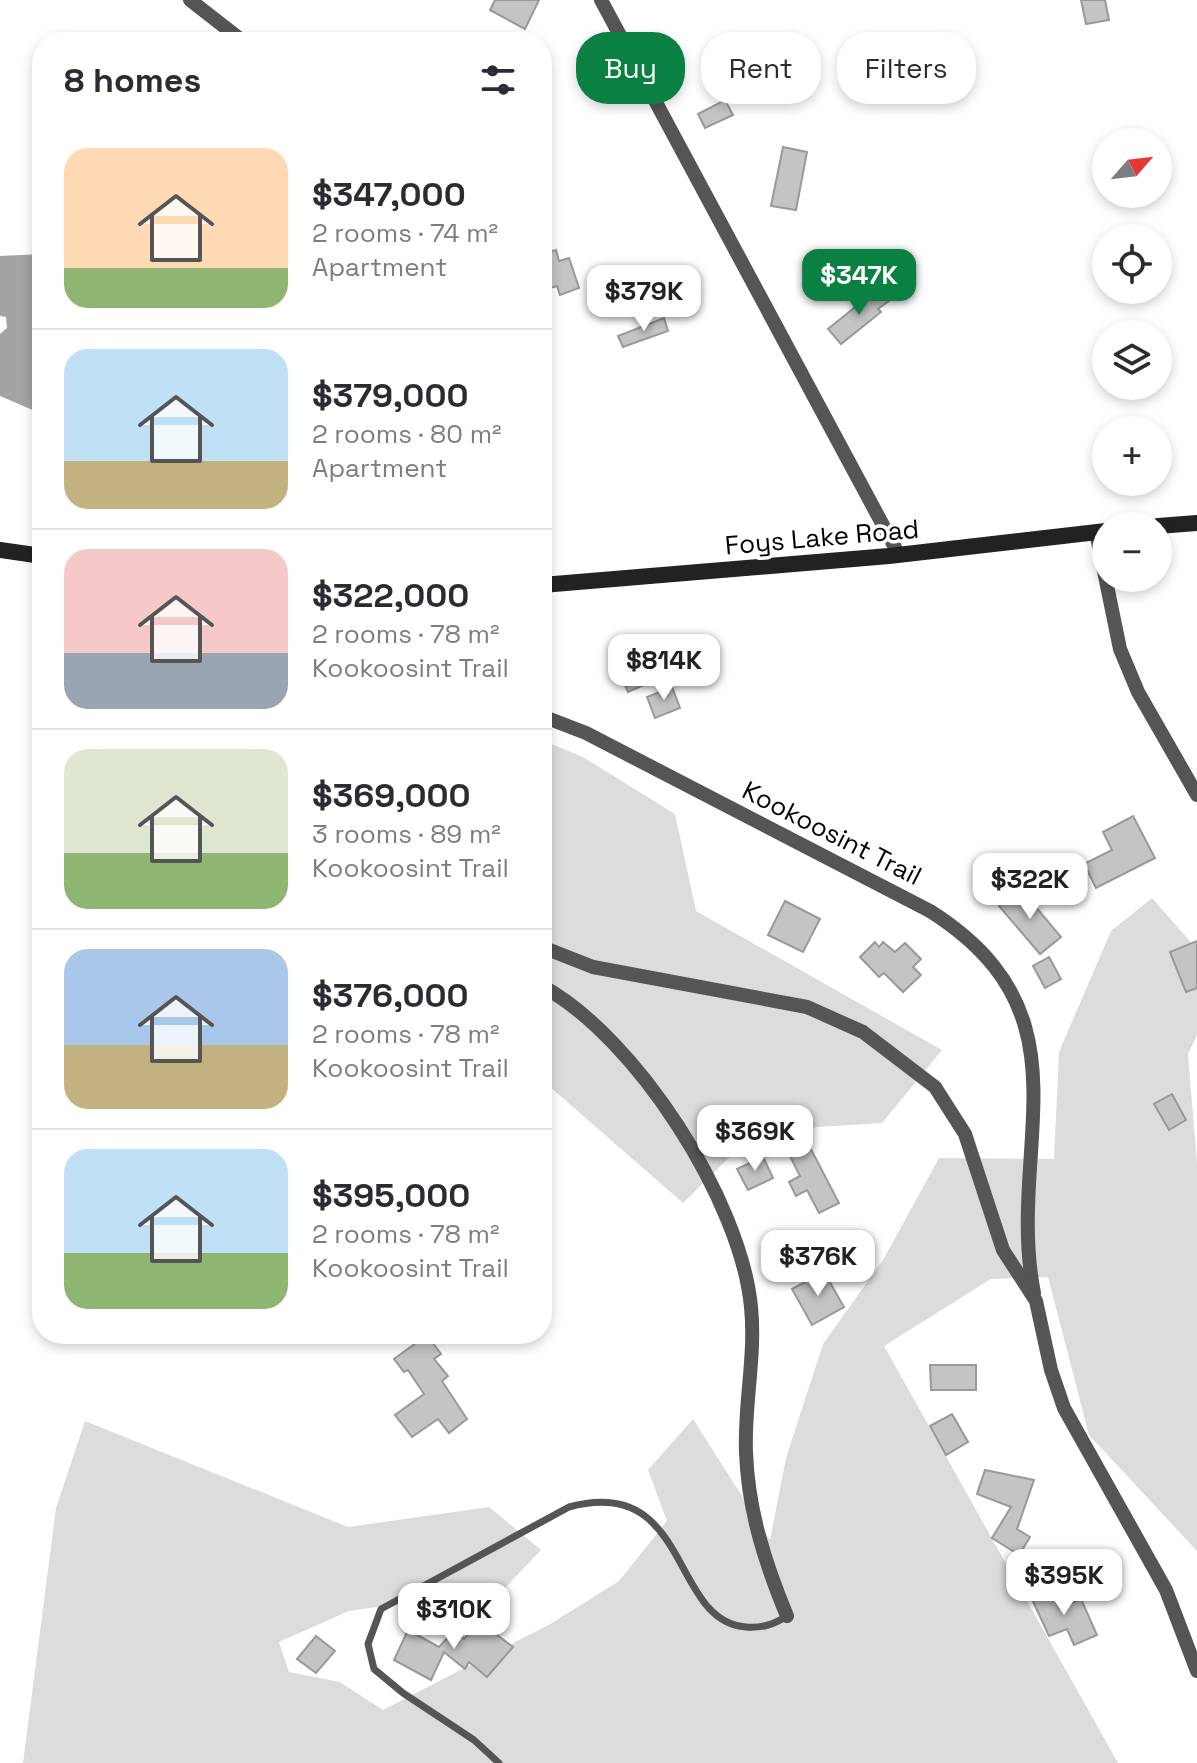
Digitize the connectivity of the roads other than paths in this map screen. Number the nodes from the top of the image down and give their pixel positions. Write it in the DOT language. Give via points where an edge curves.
graph roads {
  1 [pos="190,0"];
  2 [pos="601,0"];
  3 [pos="231,32"];
  4 [pos="1197,523"];
  5 [pos="1172,525"];
  6 [pos="1092,533"];
  7 [pos="0,550"];
  8 [pos="32,555"];
  9 [pos="899,555"];
  10 [pos="552,584"];
  11 [pos="1111,592"];
  12 [pos="552,720"];
  13 [pos="1197,795"];
  14 [pos="552,951"];
  15 [pos="552,993"];
  16 [pos="1036,1301"];
  17 [pos="787,1616"];
  18 [pos="1197,1671"];
  19 [pos="499,1763"];
  1 -- 3 [label="street"];
  2 -- 9 [label="street"];
  4 -- 5 [label="street"];
  6 -- 9 [label="street, Foys Lake Road"];
  7 -- 8 [label="street"];
  9 -- 10 [label="street, Foys Lake Road"];
  11 -- 13 [label="street" via="1120,649 1138,692"];
  12 -- 16 [label="street, Kookoosint Trail" via="930,911 991,964 1021,1015 1035,1074 1029,1240"];
  14 -- 16 [label="street, Kookoosint Trail" via="593,967 807,1007 889,1049 935,1087 953,1110 980,1172 1003,1250"];
  15 -- 17 [label="street" via="594,1024 645,1081 708,1176 733,1231 751,1307 746,1451 752,1510"];
  16 -- 18 [label="street, Kookoosint Trail" via="1064,1408 1160,1578"];
  17 -- 19 [label="lane" via="774,1625 733,1626 715,1617 663,1531 643,1514 594,1500 569,1507 381,1609 368,1644 374,1669"];
}
